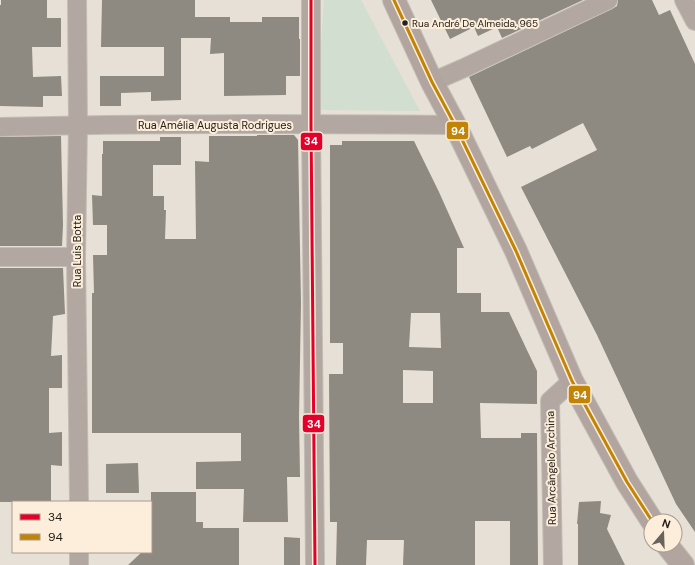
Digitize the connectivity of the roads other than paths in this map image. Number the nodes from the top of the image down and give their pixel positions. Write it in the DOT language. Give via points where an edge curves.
graph roads {
  1 [pos="77,0"];
  2 [pos="311,0"];
  3 [pos="394,0"];
  4 [pos="608,0"];
  5 [pos="684,0"];
  6 [pos="695,21"];
  7 [pos="432,82"];
  8 [pos="311,124"];
  9 [pos="78,125"];
  10 [pos="455,125"];
  11 [pos="0,127"];
  12 [pos="0,257"];
  13 [pos="76,257"];
  14 [pos="572,381"];
  15 [pos="79,501"];
  16 [pos="647,513"];
  17 [pos="79,553"];
  18 [pos="673,553"];
  19 [pos="79,565"];
  20 [pos="315,565"];
  21 [pos="553,565"];
  22 [pos="683,565"];
  1 -- 9 [label="street, Rua Luis Botta"];
  2 -- 8 [label="street"];
  3 -- 7 [label="main road"];
  4 -- 7 [label="street"];
  5 -- 6 [label="street"];
  7 -- 10 [label="main road"];
  8 -- 9 [label="street, Rua Amélia Augusta Rodrigues"];
  8 -- 10 [label="street, Rua Amélia Augusta Rodrigues"];
  8 -- 20 [label="street"];
  9 -- 11 [label="street, Rua Amélia Augusta Rodrigues"];
  9 -- 13 [label="street, Rua Luis Botta"];
  10 -- 14 [label="main road" via="516,251"];
  12 -- 13 [label="street"];
  13 -- 15 [label="street, Rua Luis Botta"];
  14 -- 16 [label="main road"];
  14 -- 21 [label="street, Rua Arcângelo Archina" via="550,401"];
  17 -- 19 [label="street"];
  18 -- 22 [label="main road"];
}
